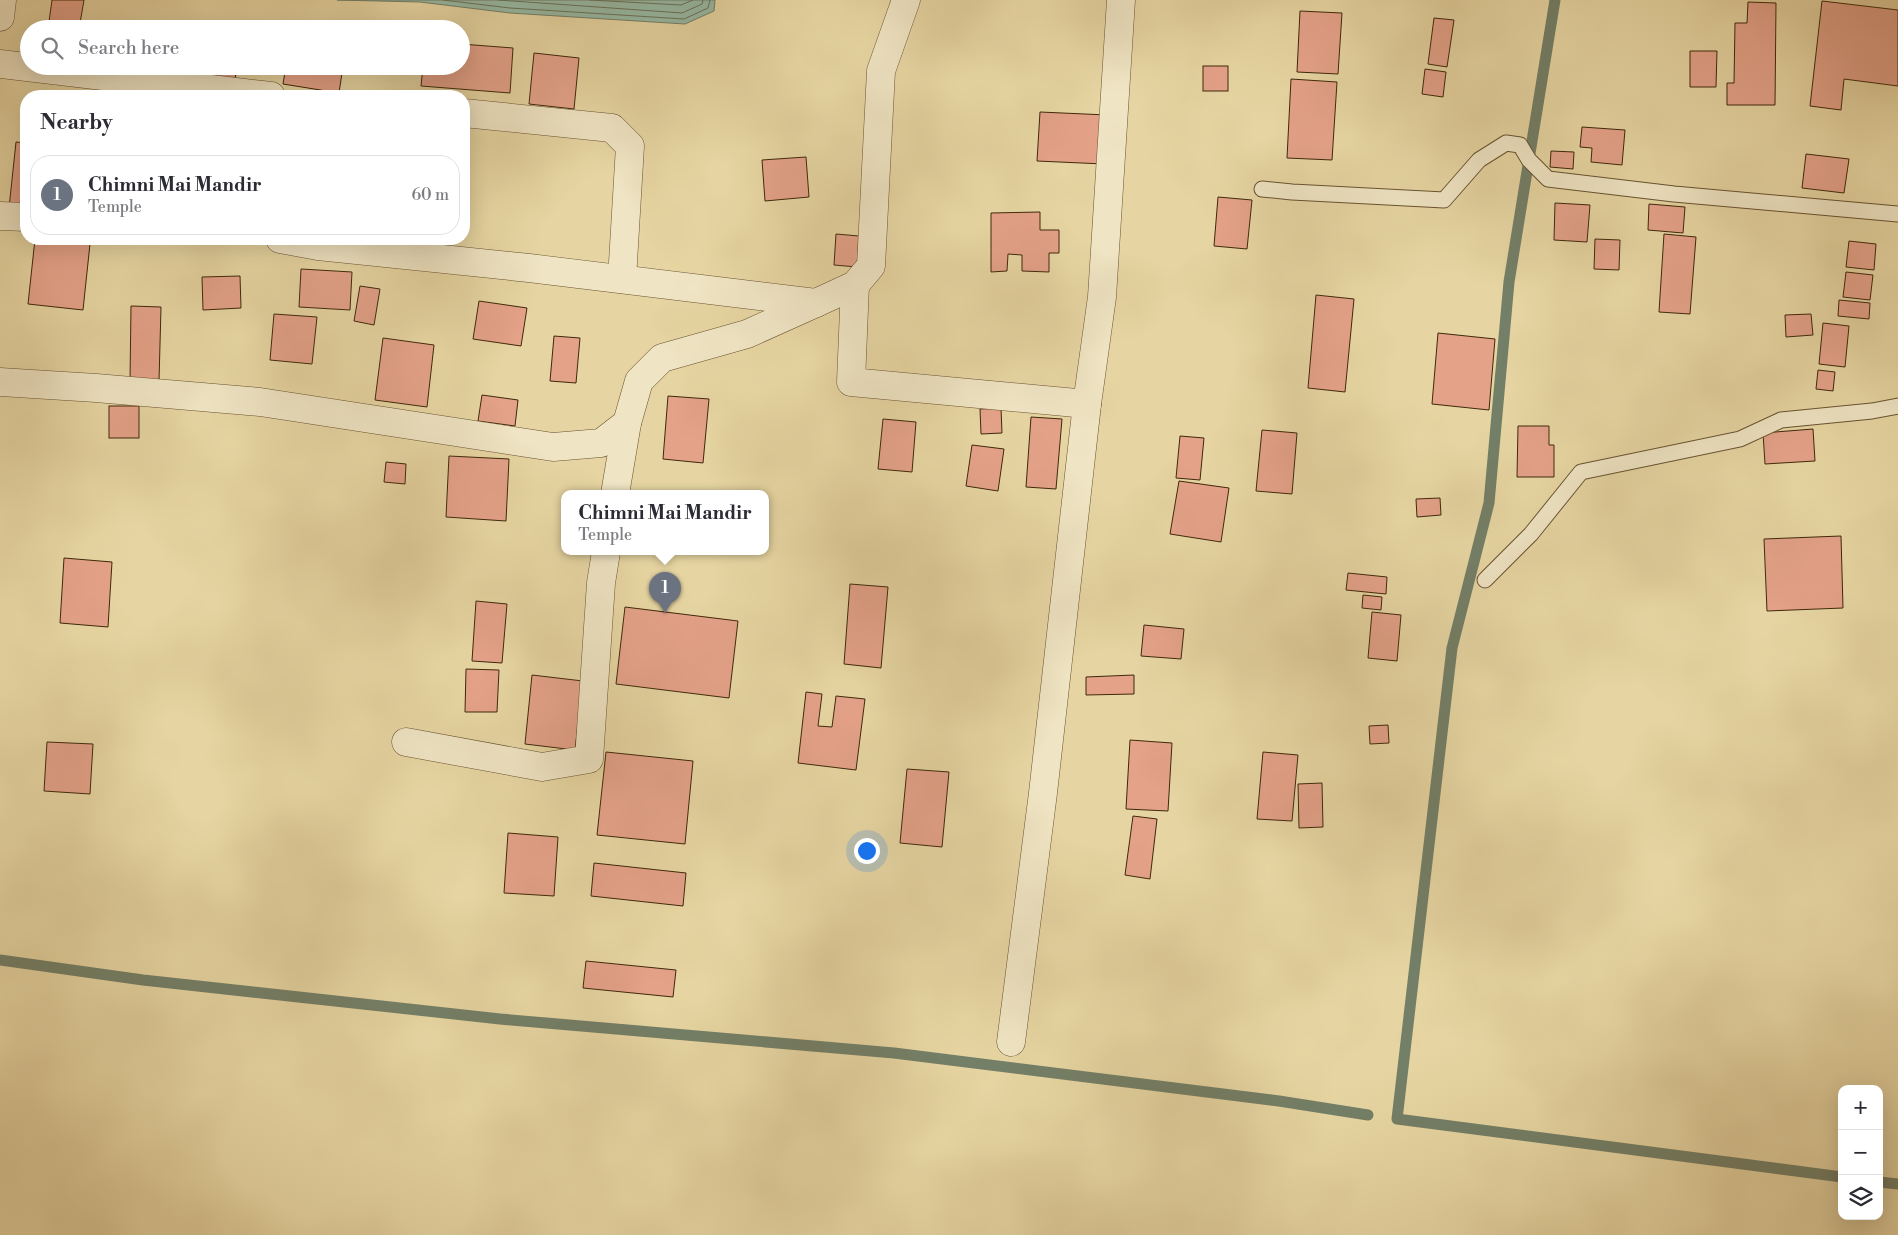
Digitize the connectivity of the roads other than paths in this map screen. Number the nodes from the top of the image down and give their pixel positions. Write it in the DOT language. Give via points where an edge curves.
graph roads {
  1 [pos="2,0"];
  2 [pos="906,0"];
  3 [pos="1121,0"];
  4 [pos="0,16"];
  5 [pos="0,64"];
  6 [pos="20,66"];
  7 [pos="93,75"];
  8 [pos="220,90"];
  9 [pos="470,114"];
  10 [pos="1262,189"];
  11 [pos="1898,214"];
  12 [pos="0,216"];
  13 [pos="20,217"];
  14 [pos="342,245"];
  15 [pos="622,279"];
  16 [pos="855,285"];
  17 [pos="816,303"];
  18 [pos="0,382"];
  19 [pos="1087,404"];
  20 [pos="1898,406"];
  21 [pos="627,422"];
  22 [pos="616,490"];
  23 [pos="605,555"];
  24 [pos="1485,580"];
  25 [pos="406,742"];
  26 [pos="1011,1042"];
  1 -- 4 [label="street"];
  2 -- 16 [label="street" via="881,71 871,266"];
  3 -- 19 [label="street" via="1102,297"];
  5 -- 6 [label="street"];
  7 -- 8 [label="street"];
  9 -- 15 [label="street" via="612,128 630,146"];
  10 -- 11 [label="lane" via="1444,200 1479,160 1506,143 1520,145 1548,180"];
  12 -- 13 [label="street"];
  14 -- 15 [label="street"];
  15 -- 17 [label="street"];
  16 -- 17 [label="street"];
  16 -- 19 [label="street" via="851,382"];
  17 -- 21 [label="street" via="747,334 662,358 639,381"];
  18 -- 21 [label="street" via="260,402 552,447 601,442"];
  19 -- 26 [label="street"];
  20 -- 24 [label="lane" via="1872,412 1781,420 1740,439 1580,472 1531,534"];
  21 -- 22 [label="street"];
  23 -- 25 [label="street" via="600,584 590,759 542,767"];
}
